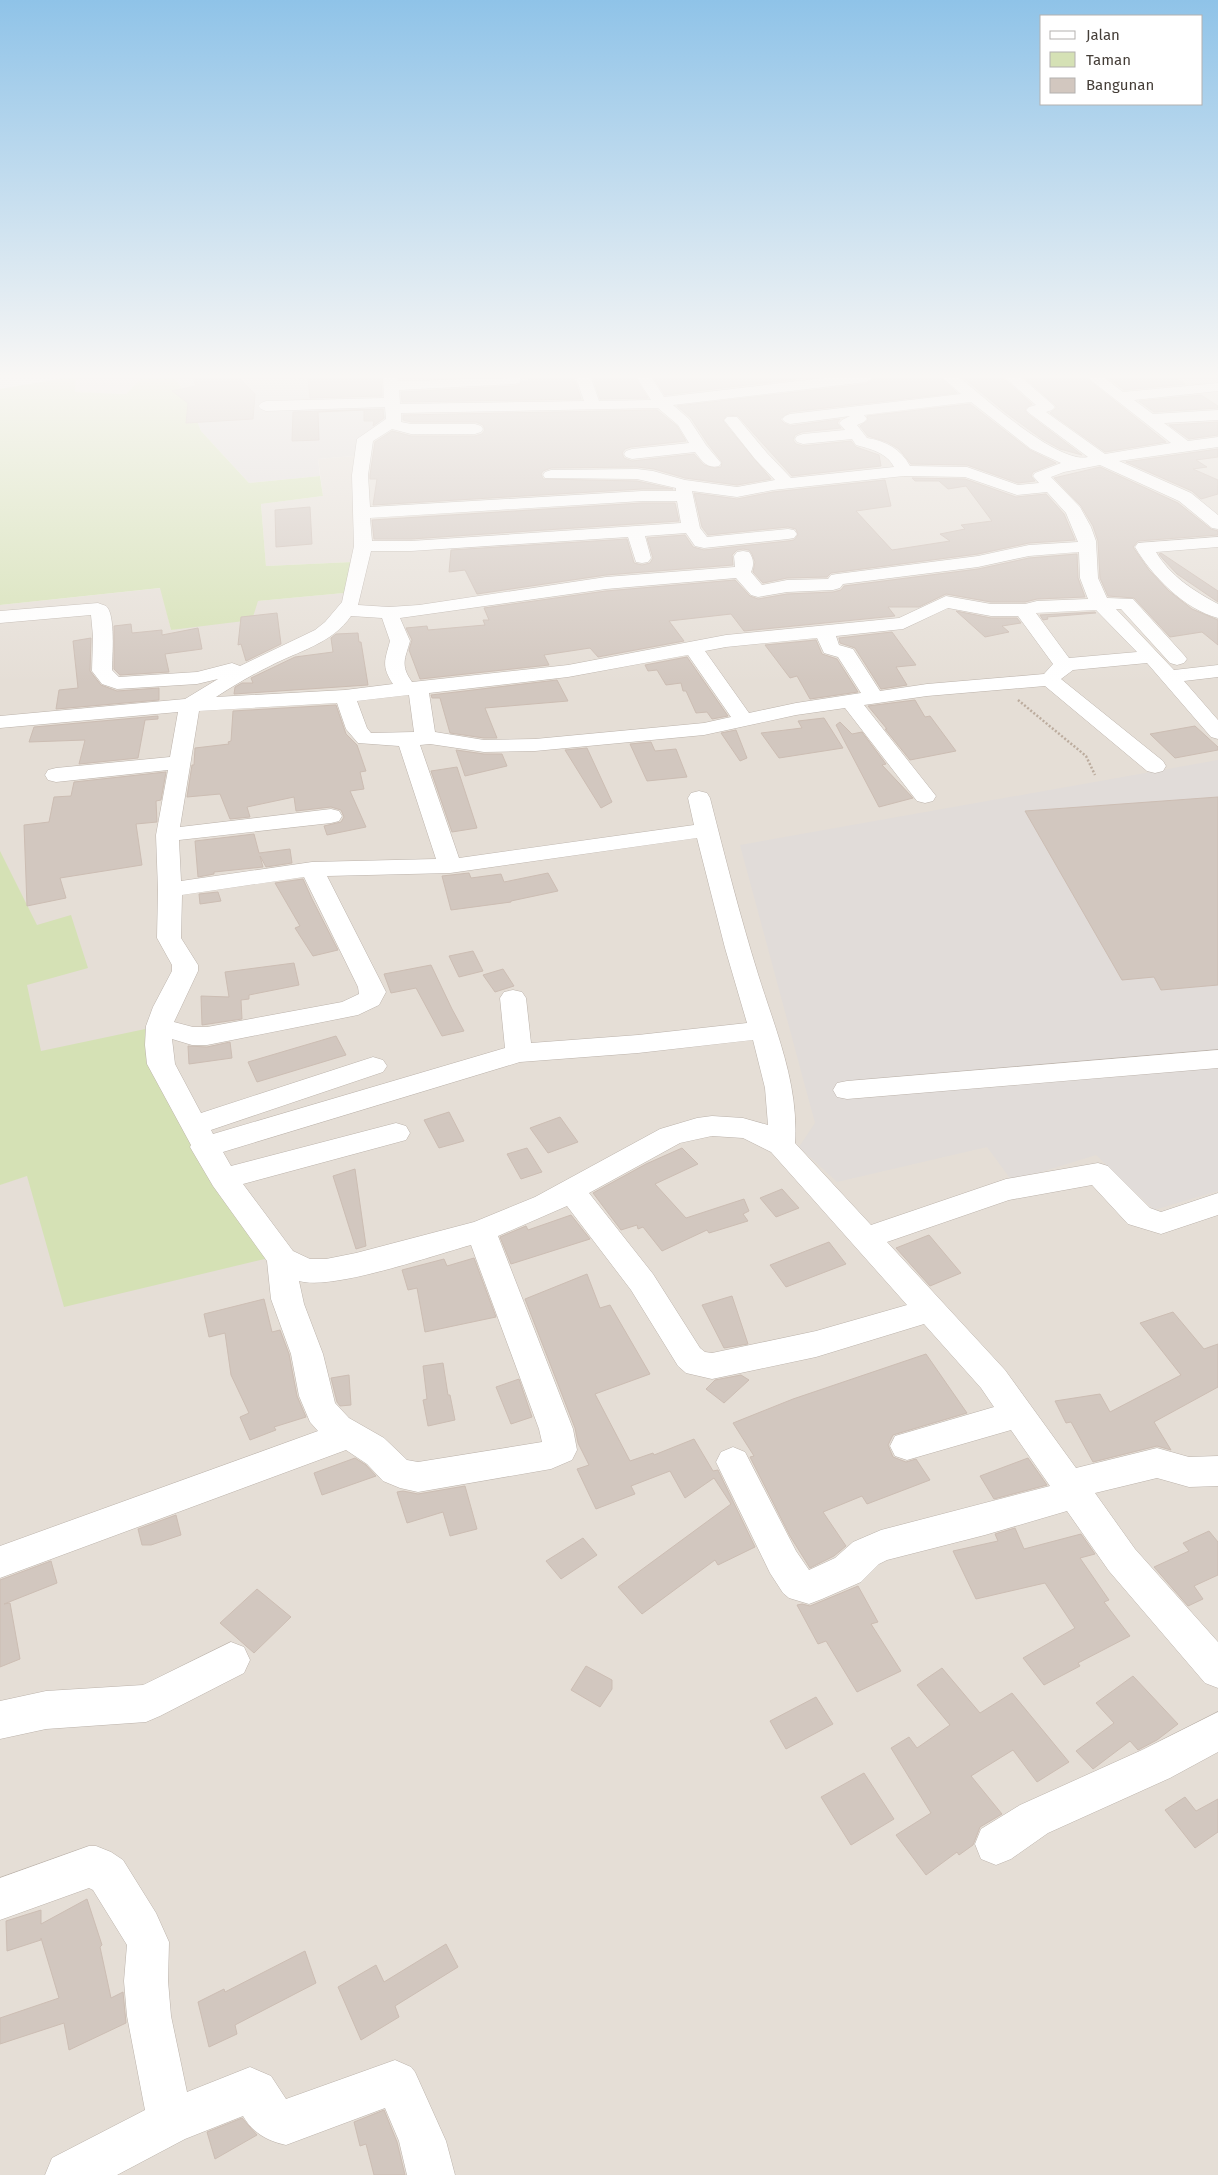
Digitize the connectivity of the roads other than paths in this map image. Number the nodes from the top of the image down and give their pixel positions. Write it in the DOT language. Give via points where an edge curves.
graph roads {
  1 [pos="360,480"];
  2 [pos="660,480"];
  3 [pos="784,480"];
  4 [pos="821,480"];
  5 [pos="988,480"];
  6 [pos="1043,480"];
  7 [pos="1146,480"];
  8 [pos="787,483"];
  9 [pos="1051,487"];
  10 [pos="684,491"];
  11 [pos="362,513"];
  12 [pos="1216,521"];
  13 [pos="691,528"];
  14 [pos="635,532"];
  15 [pos="788,534"];
  16 [pos="735,540"];
  17 [pos="1218,542"];
  18 [pos="363,546"];
  19 [pos="1087,547"];
  20 [pos="642,558"];
  21 [pos="742,572"];
  22 [pos="1100,603"];
  23 [pos="346,610"];
  24 [pos="1025,610"];
  25 [pos="1218,612"];
  26 [pos="389,613"];
  27 [pos="0,617"];
  28 [pos="824,630"];
  29 [pos="694,649"];
  30 [pos="1152,658"];
  31 [pos="262,662"];
  32 [pos="1218,671"];
  33 [pos="1058,673"];
  34 [pos="1191,674"];
  35 [pos="1168,677"];
  36 [pos="413,688"];
  37 [pos="345,696"];
  38 [pos="874,697"];
  39 [pos="850,701"];
  40 [pos="190,705"];
  41 [pos="744,720"];
  42 [pos="0,722"];
  43 [pos="1218,732"];
  44 [pos="416,738"];
  45 [pos="180,762"];
  46 [pos="1155,766"];
  47 [pos="56,775"];
  48 [pos="925,796"];
  49 [pos="699,798"];
  50 [pos="331,816"];
  51 [pos="707,830"];
  52 [pos="167,835"];
  53 [pos="450,866"];
  54 [pos="312,869"];
  55 [pos="170,890"];
  56 [pos="513,998"];
  57 [pos="159,1026"];
  58 [pos="763,1030"];
  59 [pos="519,1053"];
  60 [pos="1218,1059"];
  61 [pos="373,1066"];
  62 [pos="847,1090"];
  63 [pos="396,1133"];
  64 [pos="199,1136"];
  65 [pos="781,1145"];
  66 [pos="223,1179"];
  67 [pos="571,1191"];
  68 [pos="1218,1204"];
  69 [pos="480,1231"];
  70 [pos="866,1238"];
  71 [pos="282,1258"];
  72 [pos="930,1310"];
  73 [pos="1019,1414"];
  74 [pos="347,1435"];
  75 [pos="907,1446"];
  76 [pos="733,1462"];
  77 [pos="1218,1471"];
  78 [pos="1072,1490"];
  79 [pos="0,1562"];
  80 [pos="231,1660"];
  81 [pos="1218,1670"];
  82 [pos="0,1720"];
  83 [pos="1218,1731"];
  84 [pos="996,1844"];
  85 [pos="0,1900"];
  86 [pos="170,2122"];
  87 [pos="69,2175"];
  88 [pos="431,2175"];
  1 -- 11 [label="street"];
  2 -- 10 [label="street"];
  3 -- 8 [label="street"];
  4 -- 8 [label="street"];
  5 -- 9 [label="street" via="1017,490"];
  6 -- 9 [label="street"];
  7 -- 12 [label="street" via="1185,497"];
  8 -- 10 [label="street" via="737,492"];
  9 -- 19 [label="street" via="1074,511"];
  10 -- 11 [label="street"];
  10 -- 13 [label="street"];
  11 -- 18 [label="street"];
  13 -- 14 [label="street"];
  13 -- 16 [label="street" via="704,543"];
  14 -- 18 [label="street"];
  14 -- 20 [label="street"];
  15 -- 16 [label="street"];
  16 -- 21 [label="street" via="745,559"];
  17 -- 25 [label="street" via="1144,547 1172,585"];
  18 -- 23 [label="street" via="351,602"];
  19 -- 21 [label="street" via="1053,548 1009,554 982,563 965,562 837,579 835,584 758,591"];
  19 -- 22 [label="street" via="1089,578"];
  21 -- 26 [label="street" via="606,583 452,607"];
  22 -- 24 [label="street"];
  22 -- 30 [label="street"];
  22 -- 34 [label="street" via="1127,604"];
  23 -- 26 [label="street"];
  23 -- 31 [label="street" via="323,635"];
  24 -- 28 [label="street" via="991,610 946,602 908,622"];
  24 -- 33 [label="street"];
  26 -- 36 [label="street" via="400,641 395,667 398,676"];
  27 -- 31 [label="street" via="98,609 103,636 102,671 109,680 117,683 196,678"];
  28 -- 29 [label="street" via="726,641"];
  28 -- 38 [label="street" via="830,647 846,653"];
  29 -- 36 [label="street" via="568,670"];
  29 -- 41 [label="street"];
  30 -- 33 [label="street"];
  30 -- 35 [label="street"];
  31 -- 40 [label="street"];
  32 -- 34 [label="street"];
  33 -- 38 [label="street" via="998,684"];
  33 -- 46 [label="street"];
  34 -- 35 [label="street"];
  35 -- 43 [label="street"];
  36 -- 37 [label="street"];
  36 -- 44 [label="street"];
  37 -- 40 [label="street"];
  37 -- 44 [label="street" via="357,729 365,738"];
  38 -- 39 [label="street"];
  39 -- 41 [label="street"];
  39 -- 48 [label="street"];
  40 -- 42 [label="street"];
  40 -- 45 [label="street"];
  41 -- 44 [label="street" via="704,728 535,745 484,746"];
  44 -- 53 [label="street"];
  45 -- 47 [label="street"];
  45 -- 52 [label="street"];
  49 -- 51 [label="street"];
  50 -- 52 [label="street"];
  51 -- 53 [label="street"];
  51 -- 58 [label="street"];
  52 -- 55 [label="street"];
  53 -- 54 [label="street"];
  54 -- 55 [label="street"];
  54 -- 57 [label="street" via="372,987 370,999 349,1009 207,1036 192,1036"];
  55 -- 57 [label="street" via="169,938 185,964 185,971"];
  56 -- 59 [label="street"];
  57 -- 64 [label="street" via="161,1064"];
  58 -- 59 [label="street"];
  58 -- 65 [label="street" via="783,1114"];
  59 -- 64 [label="street"];
  60 -- 62 [label="street"];
  61 -- 64 [label="street"];
  63 -- 66 [label="street"];
  64 -- 66 [label="street"];
  65 -- 67 [label="street" via="743,1128 697,1128 649,1146"];
  65 -- 70 [label="street"];
  66 -- 71 [label="street"];
  67 -- 69 [label="street"];
  67 -- 72 [label="street" via="642,1282 697,1364 712,1366 816,1344"];
  68 -- 70 [label="street" via="1161,1223 1139,1216 1098,1173 1006,1190"];
  69 -- 71 [label="street" via="326,1271 306,1271"];
  69 -- 74 [label="street" via="556,1429 560,1450 551,1455 418,1477 394,1472 371,1446"];
  70 -- 72 [label="street"];
  71 -- 74 [label="street" via="288,1302 307,1355 320,1409"];
  72 -- 73 [label="street" via="993,1379"];
  73 -- 75 [label="street"];
  73 -- 78 [label="street"];
  74 -- 79 [label="street"];
  76 -- 78 [label="street" via="783,1562 796,1581 809,1587 848,1570 866,1553 881,1546 985,1520"];
  77 -- 78 [label="street" via="1192,1473 1157,1463"];
  78 -- 81 [label="street" via="1122,1560"];
  80 -- 82 [label="street" via="146,1703 64,1708"];
  83 -- 84 [label="street" via="1156,1764 1034,1819"];
  85 -- 86 [label="street" via="89,1868 96,1867 108,1875 148,1942 146,1980 149,2016"];
  86 -- 87 [label="street"];
  86 -- 88 [label="street" via="250,2090 255,2092 267,2114 275,2121 286,2122 395,2083 420,2134"];
}
